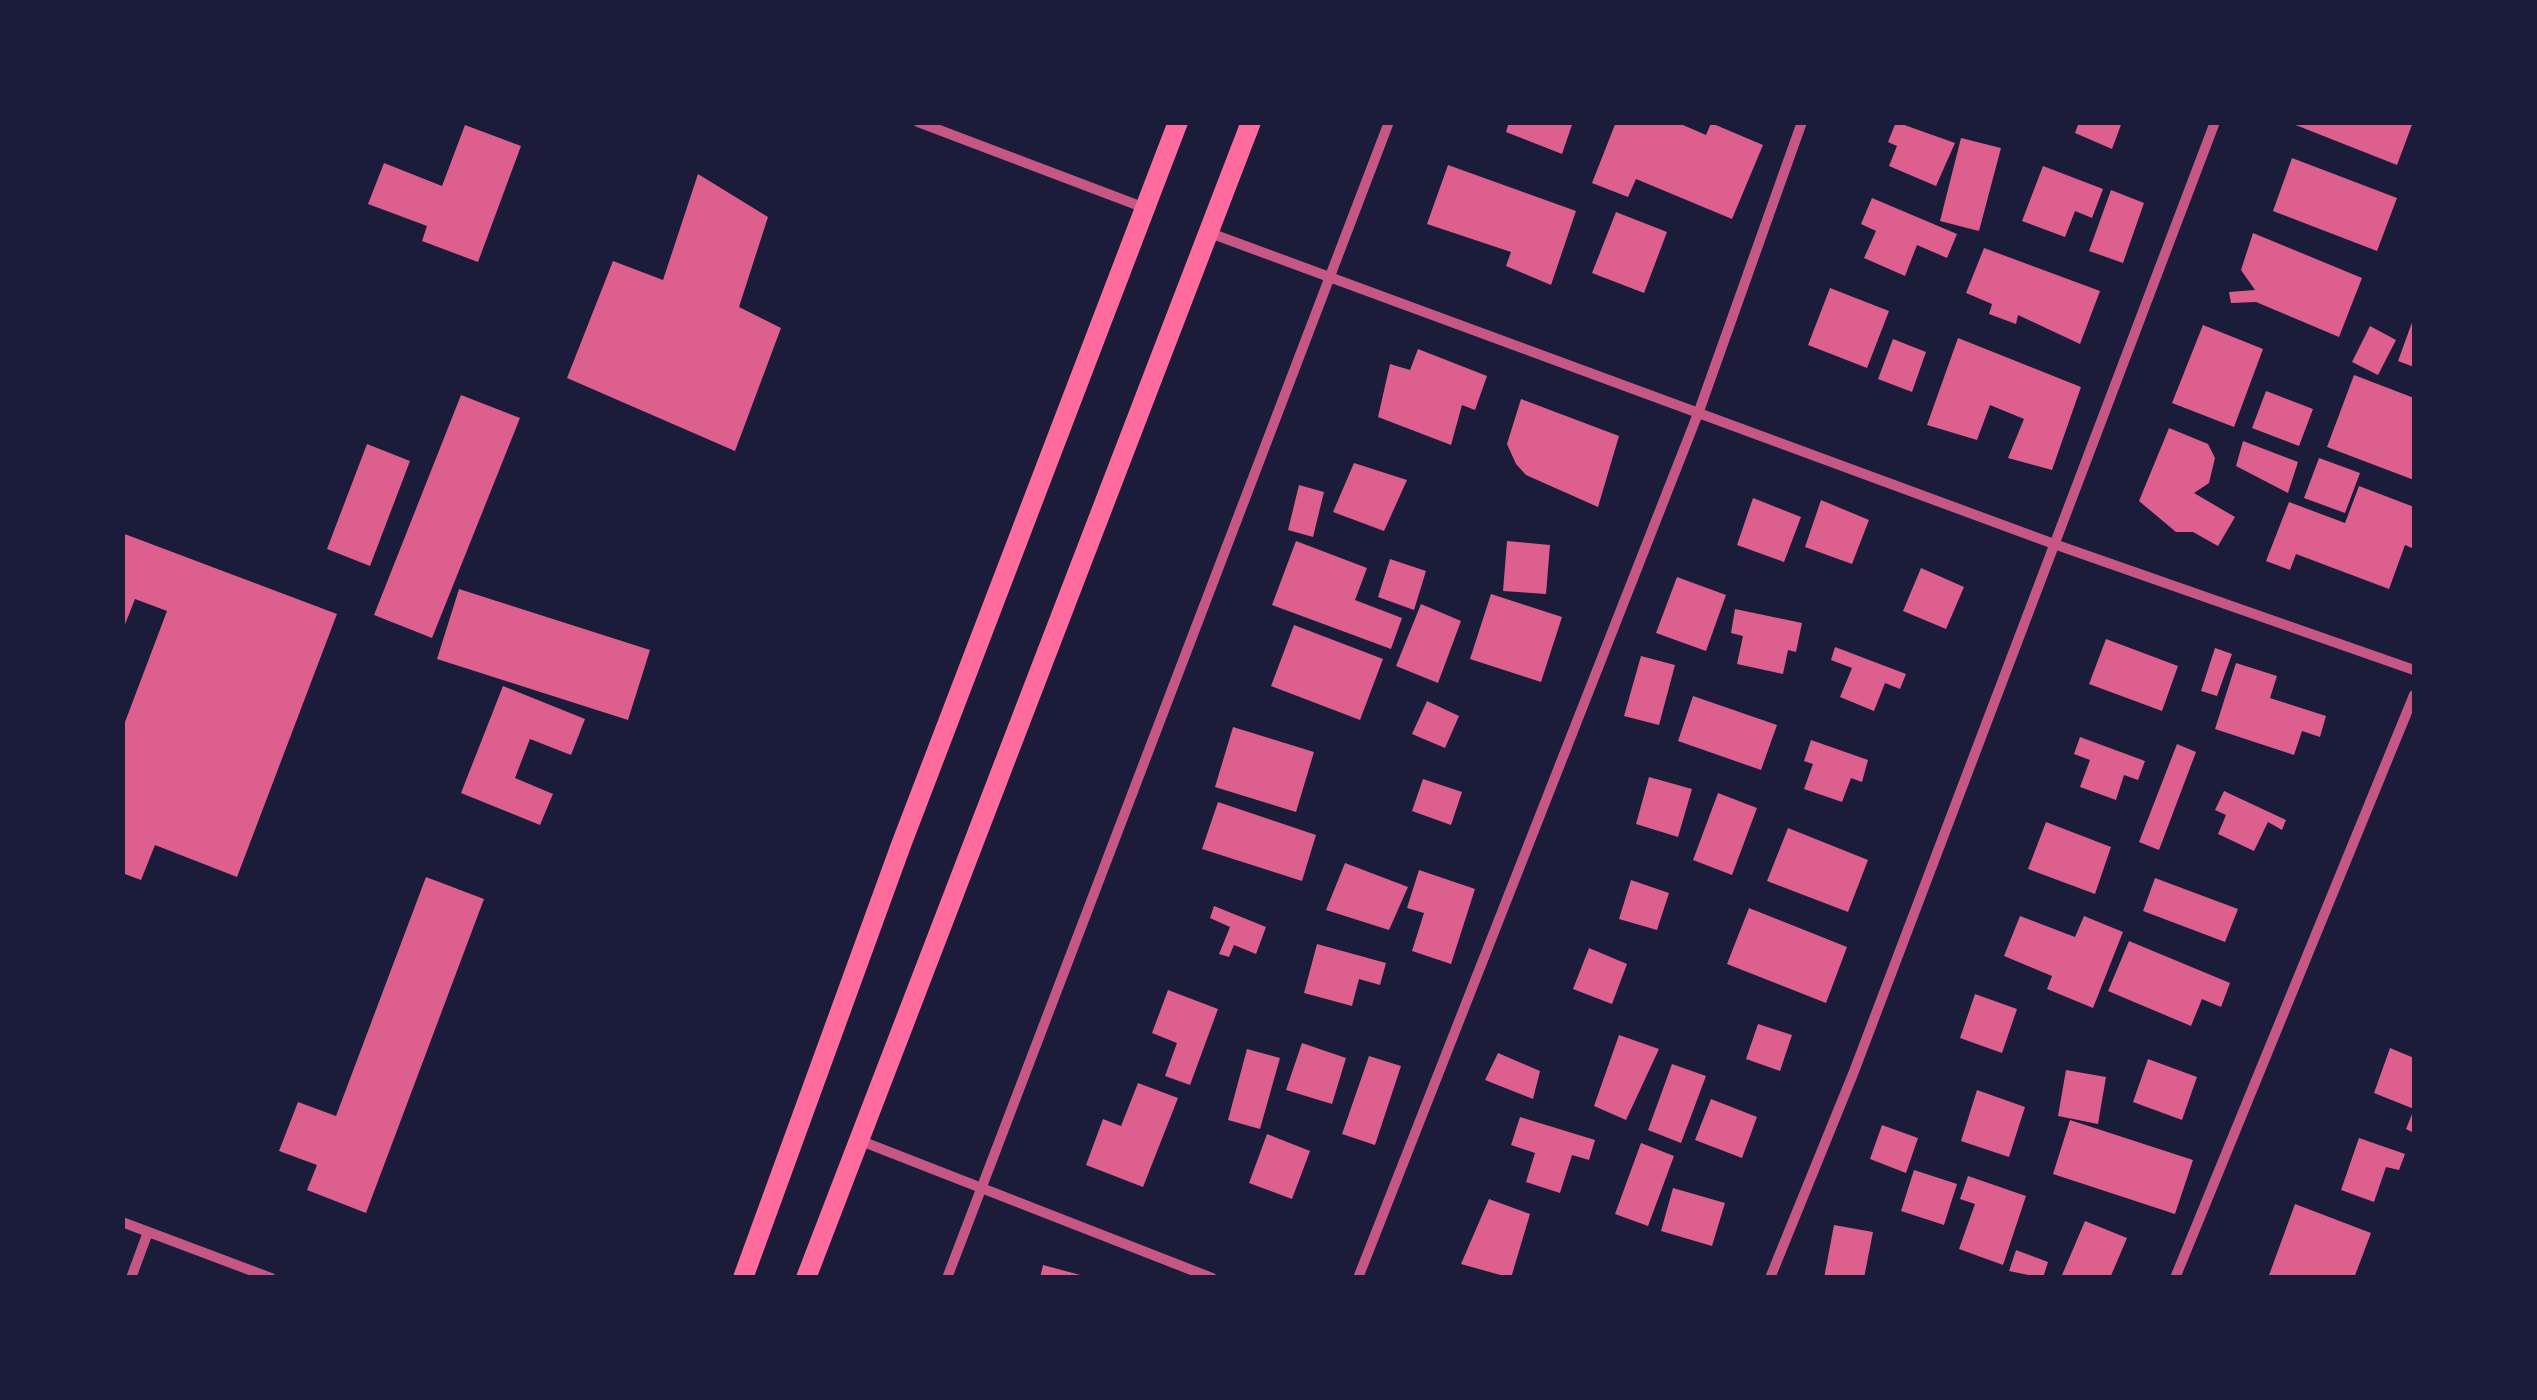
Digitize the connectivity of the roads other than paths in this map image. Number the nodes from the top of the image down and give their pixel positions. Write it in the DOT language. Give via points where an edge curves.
graph roads {
  1 [pos="918,122"];
  2 [pos="1178,122"];
  3 [pos="1251,122"];
  4 [pos="1389,122"];
  5 [pos="1802,122"];
  6 [pos="2216,122"];
  7 [pos="1144,208"];
  8 [pos="1210,232"];
  9 [pos="1330,276"];
  10 [pos="1699,411"];
  11 [pos="2054,544"];
  12 [pos="2414,670"];
  13 [pos="2414,694"];
  14 [pos="856,1139"];
  15 [pos="980,1189"];
  16 [pos="122,1222"];
  17 [pos="148,1232"];
  18 [pos="131,1278"];
  19 [pos="271,1278"];
  20 [pos="743,1278"];
  21 [pos="806,1278"];
  22 [pos="947,1278"];
  23 [pos="1212,1278"];
  24 [pos="1358,1278"];
  25 [pos="1770,1278"];
  26 [pos="2176,1278"];
  1 -- 7 [label="street"];
  2 -- 7 [label="main road"];
  3 -- 8 [label="main road"];
  4 -- 9 [label="street"];
  5 -- 10 [label="street"];
  6 -- 11 [label="street"];
  7 -- 20 [label="main road"];
  8 -- 9 [label="street"];
  8 -- 14 [label="main road"];
  9 -- 10 [label="street"];
  9 -- 15 [label="street"];
  10 -- 11 [label="street"];
  10 -- 24 [label="street"];
  11 -- 12 [label="street"];
  11 -- 25 [label="street"];
  13 -- 26 [label="street"];
  14 -- 15 [label="street"];
  14 -- 21 [label="main road"];
  15 -- 22 [label="street"];
  15 -- 23 [label="street"];
  16 -- 17 [label="street"];
  17 -- 18 [label="street"];
  17 -- 19 [label="street"];
}
